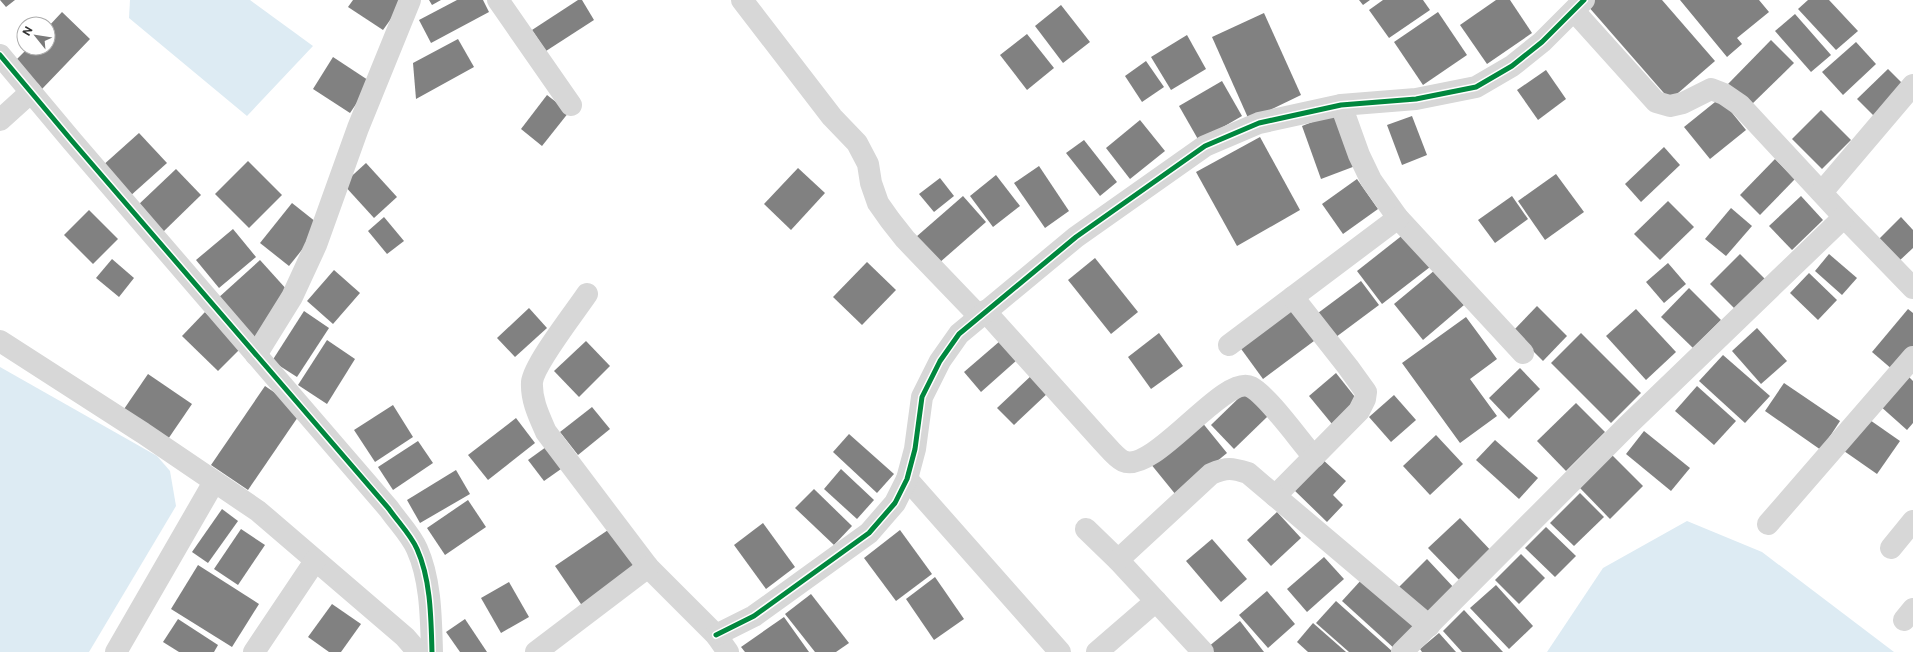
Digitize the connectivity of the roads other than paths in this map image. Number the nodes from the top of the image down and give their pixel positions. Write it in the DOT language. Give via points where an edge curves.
graph roads {
  1 [pos="410,0"];
  2 [pos="498,0"];
  3 [pos="742,0"];
  4 [pos="1579,5"];
  5 [pos="0,55"];
  6 [pos="1913,85"];
  7 [pos="31,92"];
  8 [pos="571,105"];
  9 [pos="1341,105"];
  10 [pos="0,120"];
  11 [pos="1822,192"];
  12 [pos="1844,217"];
  13 [pos="1398,218"];
  14 [pos="1910,278"];
  15 [pos="587,294"];
  16 [pos="1293,297"];
  17 [pos="982,313"];
  18 [pos="0,341"];
  19 [pos="1228,346"];
  20 [pos="1523,353"];
  21 [pos="256,355"];
  22 [pos="1913,357"];
  23 [pos="1314,457"];
  24 [pos="907,479"];
  25 [pos="214,482"];
  26 [pos="1275,496"];
  27 [pos="1913,521"];
  28 [pos="1768,524"];
  29 [pos="1086,529"];
  30 [pos="1891,548"];
  31 [pos="1118,560"];
  32 [pos="315,561"];
  33 [pos="648,567"];
  34 [pos="1156,601"];
  35 [pos="1429,626"];
  36 [pos="722,643"];
  37 [pos="119,651"];
  38 [pos="254,652"];
  39 [pos="418,652"];
  40 [pos="432,652"];
  41 [pos="536,652"];
  42 [pos="1060,652"];
  43 [pos="1097,652"];
  44 [pos="1203,652"];
  45 [pos="1402,652"];
  1 -- 21 [label="street" via="358,128 316,245 292,297"];
  2 -- 8 [label="street"];
  3 -- 17 [label="street" via="832,117 857,143 868,164 878,203 890,220"];
  4 -- 9 [label="street" via="1542,42 1512,66 1476,87 1416,99"];
  4 -- 11 [label="street" via="1656,102 1670,106 1683,103 1711,88 1724,94 1740,105"];
  5 -- 7 [label="street"];
  6 -- 11 [label="street"];
  7 -- 10 [label="street"];
  7 -- 21 [label="street"];
  9 -- 13 [label="street" via="1371,180"];
  9 -- 17 [label="street" via="1259,123 1205,146 1076,237"];
  11 -- 12 [label="street"];
  12 -- 14 [label="street"];
  12 -- 35 [label="street" via="1627,426"];
  13 -- 16 [label="street"];
  13 -- 20 [label="street"];
  15 -- 33 [label="street" via="542,358 532,381 535,407 546,432"];
  16 -- 19 [label="street"];
  16 -- 23 [label="street" via="1366,392 1359,411"];
  17 -- 23 [label="street" via="1114,454 1124,461 1138,461 1164,444 1225,393 1238,386 1249,386 1262,395"];
  17 -- 24 [label="street" via="959,334 940,361 922,397 915,449"];
  18 -- 25 [label="street"];
  21 -- 40 [label="street" via="389,509 417,549 427,585"];
  22 -- 28 [label="street"];
  23 -- 26 [label="street"];
  24 -- 36 [label="street" via="895,503 869,533 754,616"];
  24 -- 42 [label="street"];
  25 -- 32 [label="street" via="258,511"];
  25 -- 37 [label="street"];
  26 -- 31 [label="street" via="1248,473 1224,468 1211,474"];
  26 -- 35 [label="street"];
  27 -- 30 [label="street"];
  29 -- 31 [label="street"];
  31 -- 34 [label="street"];
  32 -- 38 [label="street"];
  32 -- 39 [label="street"];
  33 -- 36 [label="street"];
  33 -- 41 [label="street"];
  34 -- 43 [label="street"];
  34 -- 44 [label="street"];
  35 -- 45 [label="street"];
}
